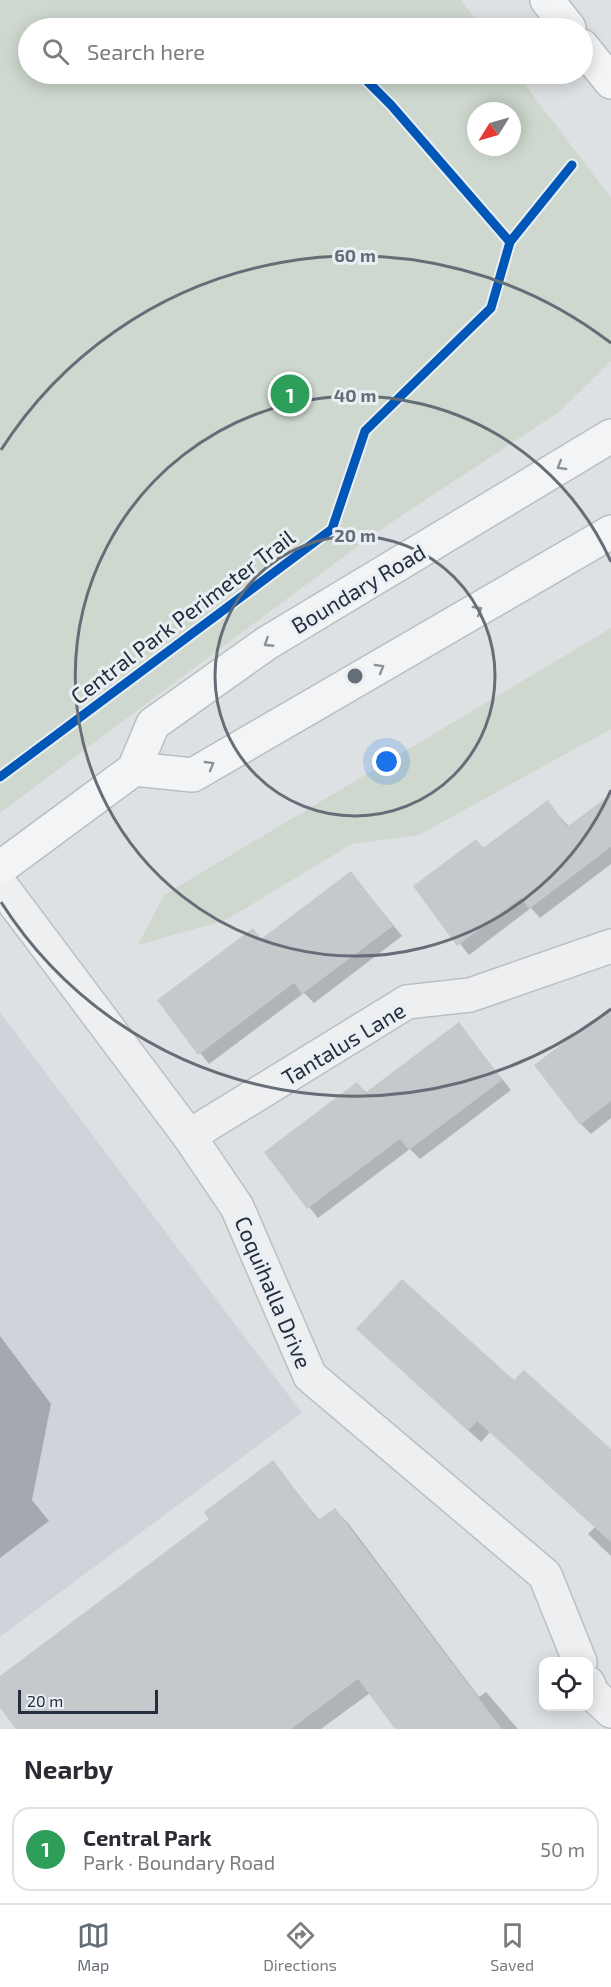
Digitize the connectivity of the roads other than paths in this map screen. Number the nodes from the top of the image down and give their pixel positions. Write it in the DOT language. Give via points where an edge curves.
graph roads {
  1 [pos="547,0"];
  2 [pos="561,18"];
  3 [pos="593,60"];
  4 [pos="611,82"];
  5 [pos="611,436"];
  6 [pos="611,532"];
  7 [pos="134,769"];
  8 [pos="0,868"];
  9 [pos="0,884"];
  10 [pos="611,946"];
  11 [pos="189,1136"];
  12 [pos="578,1657"];
  13 [pos="593,1694"];
  14 [pos="611,1710"];
  1 -- 2 [label="main road"];
  3 -- 4 [label="main road"];
  5 -- 7 [label="main road, Boundary Road, one-way" via="267,643 153,724"];
  7 -- 6 [label="main road, one-way" via="193,775"];
  7 -- 8 [label="main road"];
  9 -- 11 [label="lane, Coquihalla Drive"];
  10 -- 11 [label="lane, Tantalus Lane" via="470,995 407,1002"];
  11 -- 12 [label="lane, Coquihalla Drive" via="237,1207 310,1376 544,1575"];
  13 -- 14 [label="lane"];
}
